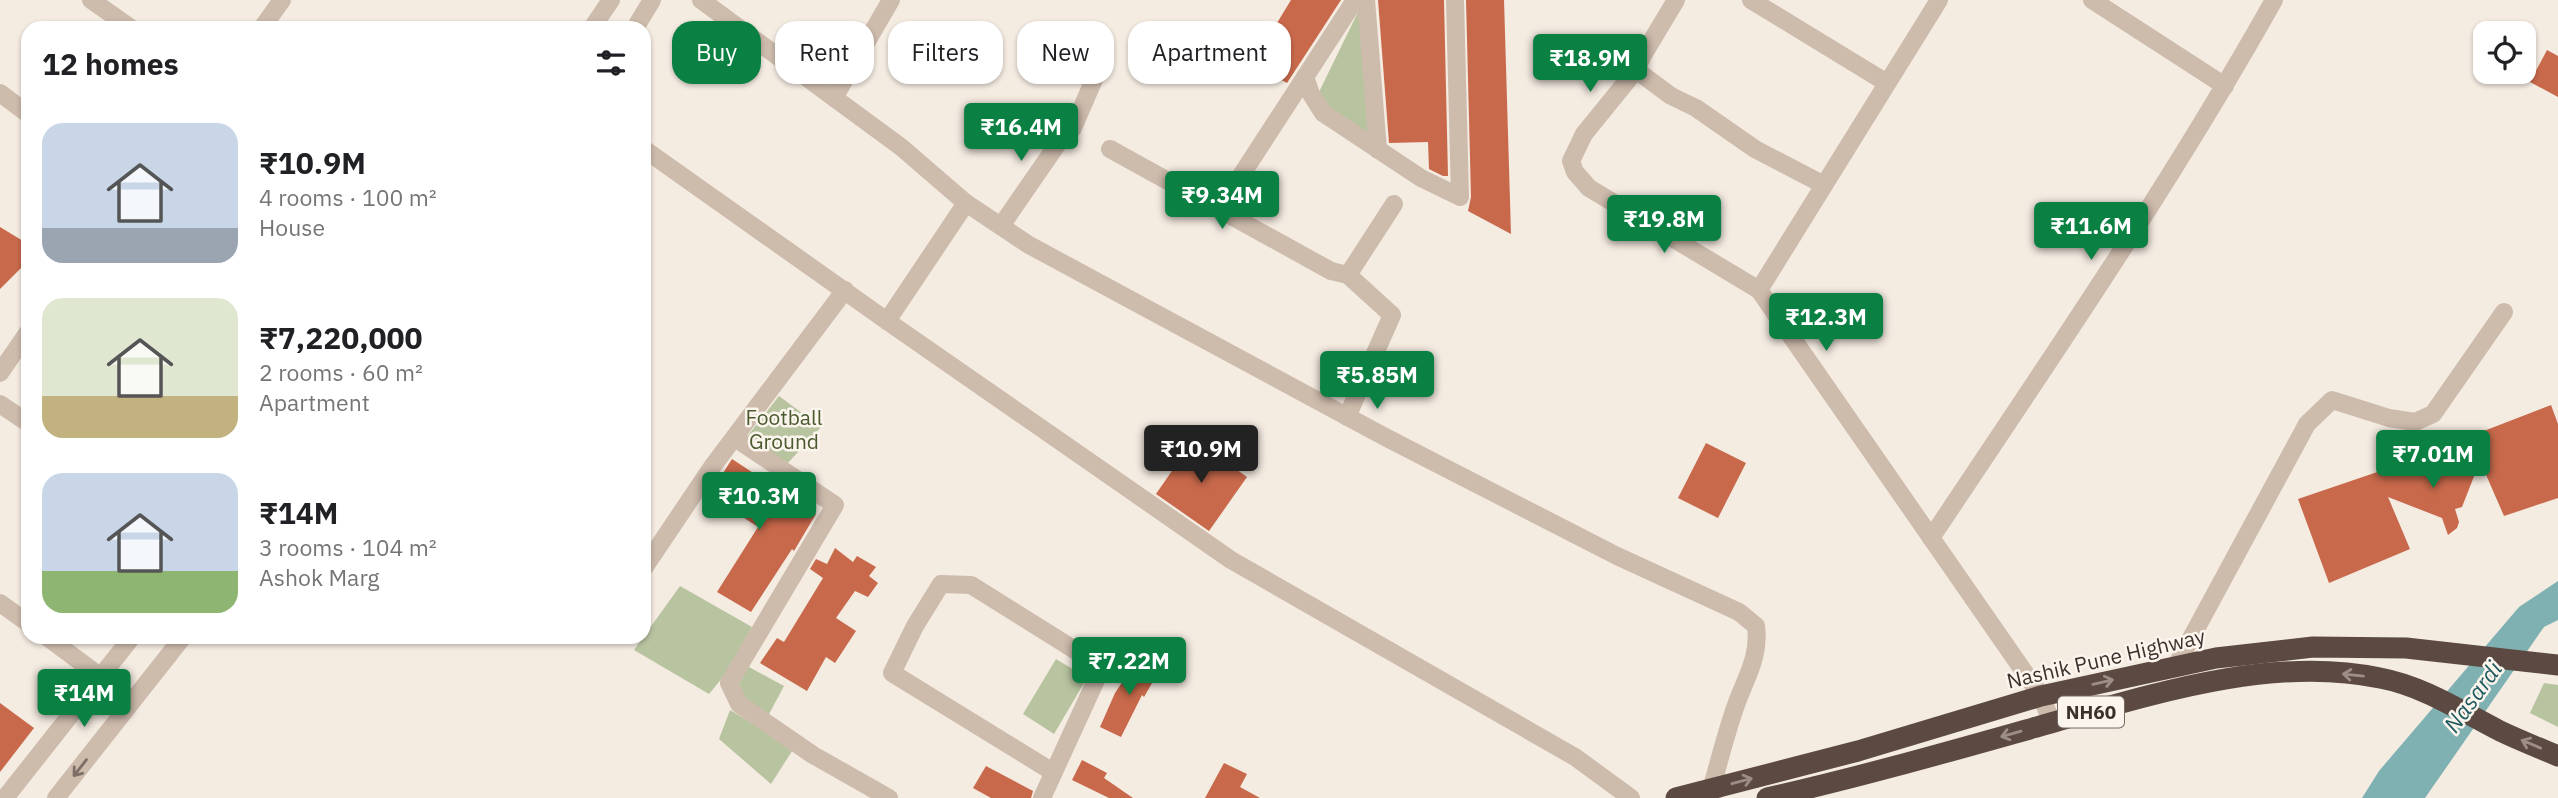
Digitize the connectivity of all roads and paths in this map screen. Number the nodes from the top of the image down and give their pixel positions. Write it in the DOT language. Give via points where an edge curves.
graph roads {
  1 [pos="90,0"];
  2 [pos="282,0"];
  3 [pos="611,0"];
  4 [pos="652,0"];
  5 [pos="701,0"];
  6 [pos="891,0"];
  7 [pos="1355,0"];
  8 [pos="1366,0"];
  9 [pos="1455,0"];
  10 [pos="1676,0"];
  11 [pos="1751,0"];
  12 [pos="1938,0"];
  13 [pos="2092,0"];
  14 [pos="2274,0"];
  15 [pos="121,21"];
  16 [pos="268,21"];
  17 [pos="597,21"];
  18 [pos="639,21"];
  19 [pos="1636,70"];
  20 [pos="1305,77"];
  21 [pos="1887,83"];
  22 [pos="1092,84"];
  23 [pos="2225,86"];
  24 [pos="0,93"];
  25 [pos="834,98"];
  26 [pos="21,109"];
  27 [pos="1110,149"];
  28 [pos="1378,150"];
  29 [pos="651,154"];
  30 [pos="1824,185"];
  31 [pos="966,203"];
  32 [pos="1394,204"];
  33 [pos="1220,208"];
  34 [pos="1001,226"];
  35 [pos="1348,275"];
  36 [pos="845,290"];
  37 [pos="1759,290"];
  38 [pos="2504,312"];
  39 [pos="887,321"];
  40 [pos="21,342"];
  41 [pos="0,373"];
  42 [pos="0,404"];
  43 [pos="1347,417"];
  44 [pos="21,418"];
  45 [pos="736,438"];
  46 [pos="1931,538"];
  47 [pos="651,558"];
  48 [pos="0,603"];
  49 [pos="21,618"];
  50 [pos="56,644"];
  51 [pos="127,644"];
  52 [pos="177,644"];
  53 [pos="2558,665"];
  54 [pos="2176,666"];
  55 [pos="101,677"];
  56 [pos="2041,696"];
  57 [pos="2052,723"];
  58 [pos="2558,756"];
  59 [pos="1053,772"];
  60 [pos="1712,794"];
  61 [pos="5,798"];
  62 [pos="56,798"];
  63 [pos="889,798"];
  64 [pos="1042,798"];
  65 [pos="1631,798"];
  66 [pos="1676,798"];
  67 [pos="1767,798"];
  1 -- 15 [label="street"];
  2 -- 16 [label="street"];
  3 -- 17 [label="street"];
  4 -- 18 [label="street"];
  5 -- 25 [label="street"];
  6 -- 25 [label="street"];
  7 -- 20 [label="street"];
  8 -- 28 [label="street"];
  9 -- 28 [label="street" via="1460,197"];
  10 -- 19 [label="street"];
  11 -- 21 [label="street"];
  12 -- 21 [label="street"];
  13 -- 23 [label="street"];
  14 -- 23 [label="street"];
  19 -- 30 [label="street" via="1755,149"];
  19 -- 37 [label="street" via="1584,134 1571,161 1575,172 1589,188"];
  20 -- 28 [label="street" via="1324,113"];
  20 -- 33 [label="street"];
  21 -- 30 [label="street"];
  22 -- 34 [label="street" via="1073,128"];
  23 -- 46 [label="street"];
  24 -- 26 [label="street"];
  25 -- 31 [label="street"];
  27 -- 33 [label="street"];
  29 -- 36 [label="street"];
  30 -- 37 [label="street"];
  31 -- 34 [label="street"];
  31 -- 39 [label="street"];
  32 -- 35 [label="street"];
  33 -- 35 [label="street" via="1331,271"];
  34 -- 43 [label="street"];
  35 -- 43 [label="street" via="1392,314"];
  36 -- 39 [label="street"];
  36 -- 45 [label="street"];
  37 -- 46 [label="street"];
  38 -- 54 [label="street" via="2433,414 2415,422 2332,400 2306,424"];
  39 -- 65 [label="street" via="1231,560 1575,757"];
  40 -- 41 [label="street"];
  42 -- 44 [label="street"];
  43 -- 60 [label="street" via="1617,556 1738,612 1756,626 1755,660 1736,704"];
  45 -- 47 [label="street"];
  45 -- 63 [label="street" via="835,505 729,683 739,704 813,755"];
  46 -- 56 [label="street"];
  48 -- 49 [label="street"];
  50 -- 55 [label="street"];
  51 -- 55 [label="street"];
  52 -- 62 [label="street, one-way"];
  53 -- 54 [label="highway, Nashik Pune Highway / NH60" via="2406,648 2313,647"];
  56 -- 54 [label="highway, Nashik Pune Highway / NH60, one-way"];
  55 -- 61 [label="street"];
  56 -- 57 [label="street"];
  60 -- 56 [label="highway, Nashik Pune Highway / NH60, one-way"];
  58 -- 57 [label="highway, NH60, one-way" via="2420,689 2379,677 2308,670 2216,681"];
  57 -- 67 [label="highway, NH60, one-way"];
  59 -- 59 [label="street" via="1102,667 971,585 941,584 892,673"];
  59 -- 64 [label="street"];
  60 -- 66 [label="highway, Nashik Pune Highway / NH60"];
}
